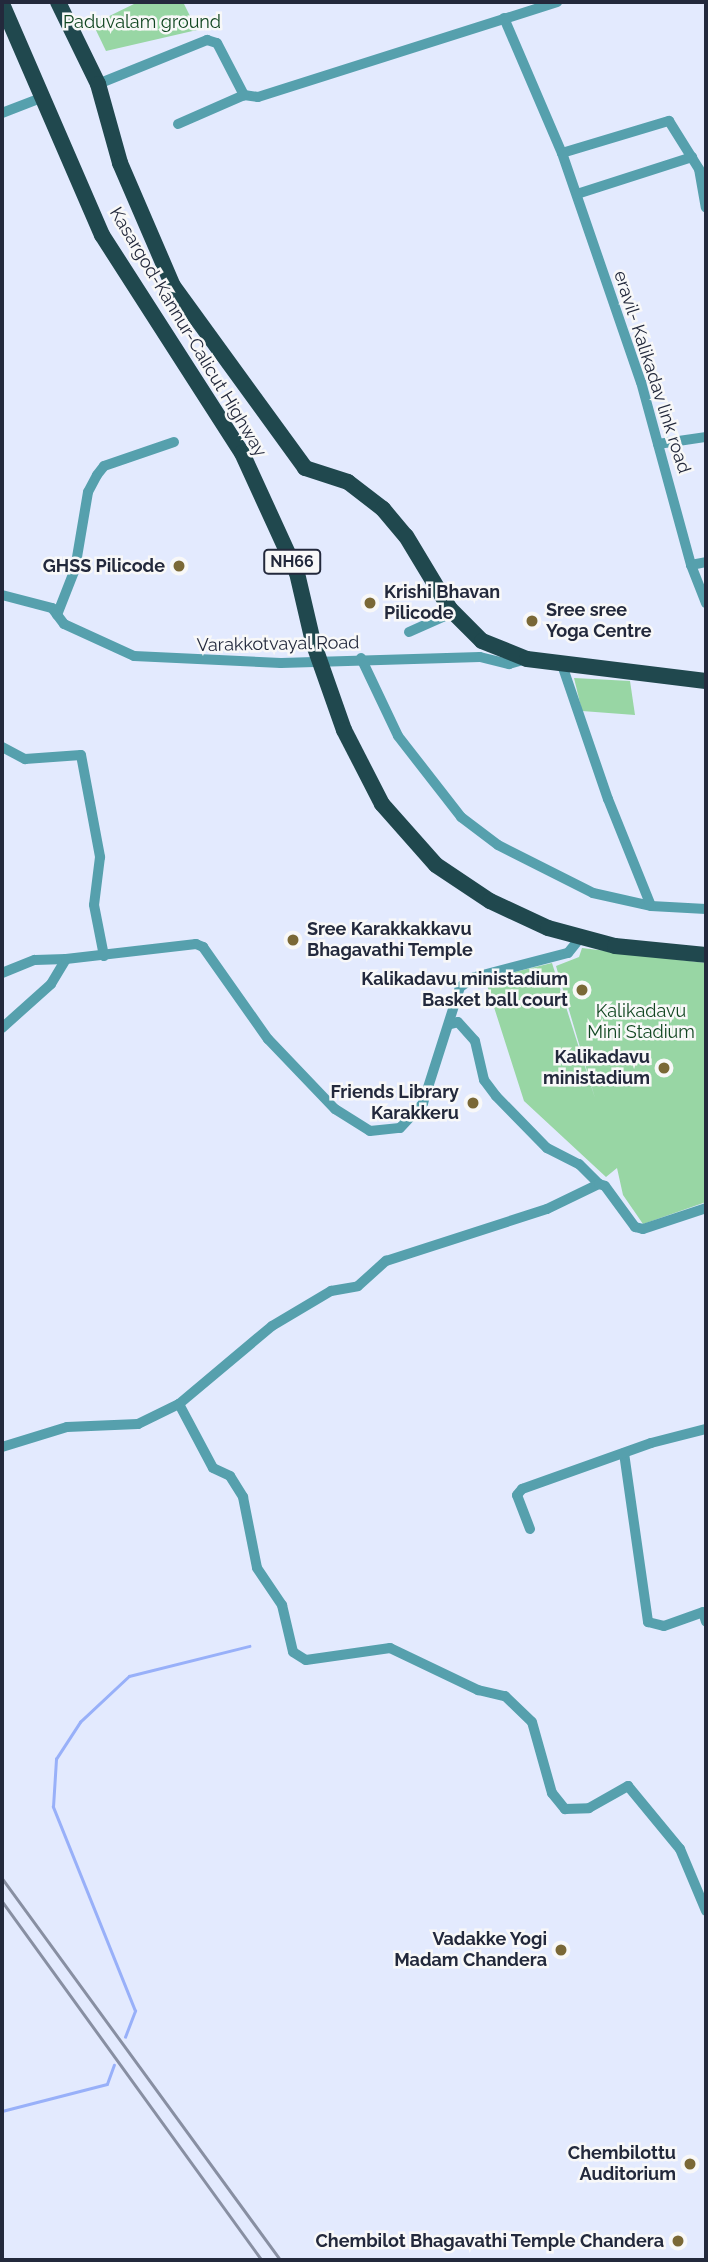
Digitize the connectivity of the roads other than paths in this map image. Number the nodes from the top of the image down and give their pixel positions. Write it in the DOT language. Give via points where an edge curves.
graph roads {
  1 [pos="58,2"];
  2 [pos="557,2"];
  3 [pos="2,4"];
  4 [pos="504,18"];
  5 [pos="98,84"];
  6 [pos="244,95"];
  7 [pos="41,98"];
  8 [pos="2,113"];
  9 [pos="178,124"];
  10 [pos="562,153"];
  11 [pos="692,157"];
  12 [pos="577,194"];
  13 [pos="706,207"];
  14 [pos="706,437"];
  15 [pos="174,442"];
  16 [pos="658,444"];
  17 [pos="706,562"];
  18 [pos="691,565"];
  19 [pos="2,595"];
  20 [pos="706,603"];
  21 [pos="450,609"];
  22 [pos="57,614"];
  23 [pos="409,632"];
  24 [pos="361,658"];
  25 [pos="318,659"];
  26 [pos="527,659"];
  27 [pos="561,662"];
  28 [pos="706,681"];
  29 [pos="2,747"];
  30 [pos="651,906"];
  31 [pos="706,909"];
  32 [pos="581,937"];
  33 [pos="706,955"];
  34 [pos="104,956"];
  35 [pos="66,959"];
  36 [pos="2,973"];
  37 [pos="451,1024"];
  38 [pos="2,1028"];
  39 [pos="599,1184"];
  40 [pos="706,1208"];
  41 [pos="179,1405"];
  42 [pos="706,1429"];
  43 [pos="2,1447"];
  44 [pos="624,1452"];
  45 [pos="530,1529"];
  46 [pos="706,1622"];
  47 [pos="706,1911"];
  1 -- 5 [label="highway, Kasargod-Kannur-Calicut Highway"];
  2 -- 4 [label="street"];
  3 -- 7 [label="highway, Kasargod-Kannur-Calicut Highway / NH66"];
  4 -- 6 [label="street" via="258,97"];
  4 -- 10 [label="street, eravil- Kalikadav link road"];
  5 -- 6 [label="street" via="207,40 218,43"];
  5 -- 21 [label="highway, Kasargod-Kannur-Calicut Highway" via="120,163 173,286 200,327 305,468 348,482 383,509 406,536"];
  6 -- 9 [label="street"];
  7 -- 8 [label="street"];
  7 -- 25 [label="highway, Kasargod-Kannur-Calicut Highway / NH66" via="102,235 242,453 297,573"];
  10 -- 11 [label="street" via="668,121"];
  10 -- 12 [label="street, eravil- Kalikadav link road"];
  11 -- 12 [label="street"];
  11 -- 13 [label="street" via="699,169"];
  12 -- 16 [label="street, eravil- Kalikadav link road"];
  14 -- 16 [label="street"];
  15 -- 22 [label="street" via="104,466 97,475 88,492 75,569"];
  16 -- 18 [label="street, eravil- Kalikadav link road"];
  17 -- 18 [label="street"];
  18 -- 20 [label="street, eravil- Kalikadav link road"];
  19 -- 22 [label="street, Varakkotvayal Road" via="51,608"];
  21 -- 23 [label="street" via="447,615"];
  21 -- 26 [label="highway, Kasargod-Kannur-Calicut Highway" via="482,641"];
  22 -- 25 [label="street, Varakkotvayal Road" via="64,624 134,656 269,662"];
  24 -- 25 [label="street, Varakkotvayal Road"];
  24 -- 26 [label="street, Varakkotvayal Road" via="480,657 509,664"];
  24 -- 30 [label="street" via="398,736 461,817 498,845 593,893"];
  25 -- 32 [label="highway, Kasargod-Kannur-Calicut Highway / NH66" via="344,730 382,804 436,865 490,901 548,928"];
  26 -- 27 [label="highway, Kasargod-Kannur-Calicut Highway"];
  27 -- 28 [label="highway, Kasargod-Kannur-Calicut Highway"];
  27 -- 30 [label="street"];
  29 -- 34 [label="street" via="25,758 81,755 100,857 94,905"];
  30 -- 31 [label="street"];
  32 -- 33 [label="highway, Kasargod-Kannur-Calicut Highway / NH66" via="615,946"];
  32 -- 37 [label="street" via="568,953 475,977 460,987"];
  34 -- 35 [label="street"];
  34 -- 37 [label="street" via="186,943 204,947 268,1040 335,1109 370,1131 400,1128 422,1102"];
  35 -- 36 [label="street" via="35,960"];
  35 -- 38 [label="street" via="51,984"];
  37 -- 39 [label="street" via="458,1022 475,1041 484,1080 496,1096 547,1148 579,1164"];
  39 -- 40 [label="street" via="606,1186 635,1227 643,1229"];
  39 -- 41 [label="street" via="547,1209 386,1261 358,1286 331,1291 272,1326"];
  41 -- 43 [label="street" via="138,1424 67,1427"];
  41 -- 47 [label="street" via="213,1468 230,1476 243,1497 257,1568 282,1605 293,1652 306,1660 390,1648 478,1690 505,1696 532,1722 552,1794 565,1810 589,1808 628,1786 680,1849"];
  42 -- 44 [label="street"];
  44 -- 45 [label="street" via="522,1489 517,1495"];
  44 -- 46 [label="street" via="648,1622 664,1626 703,1612"];
}
